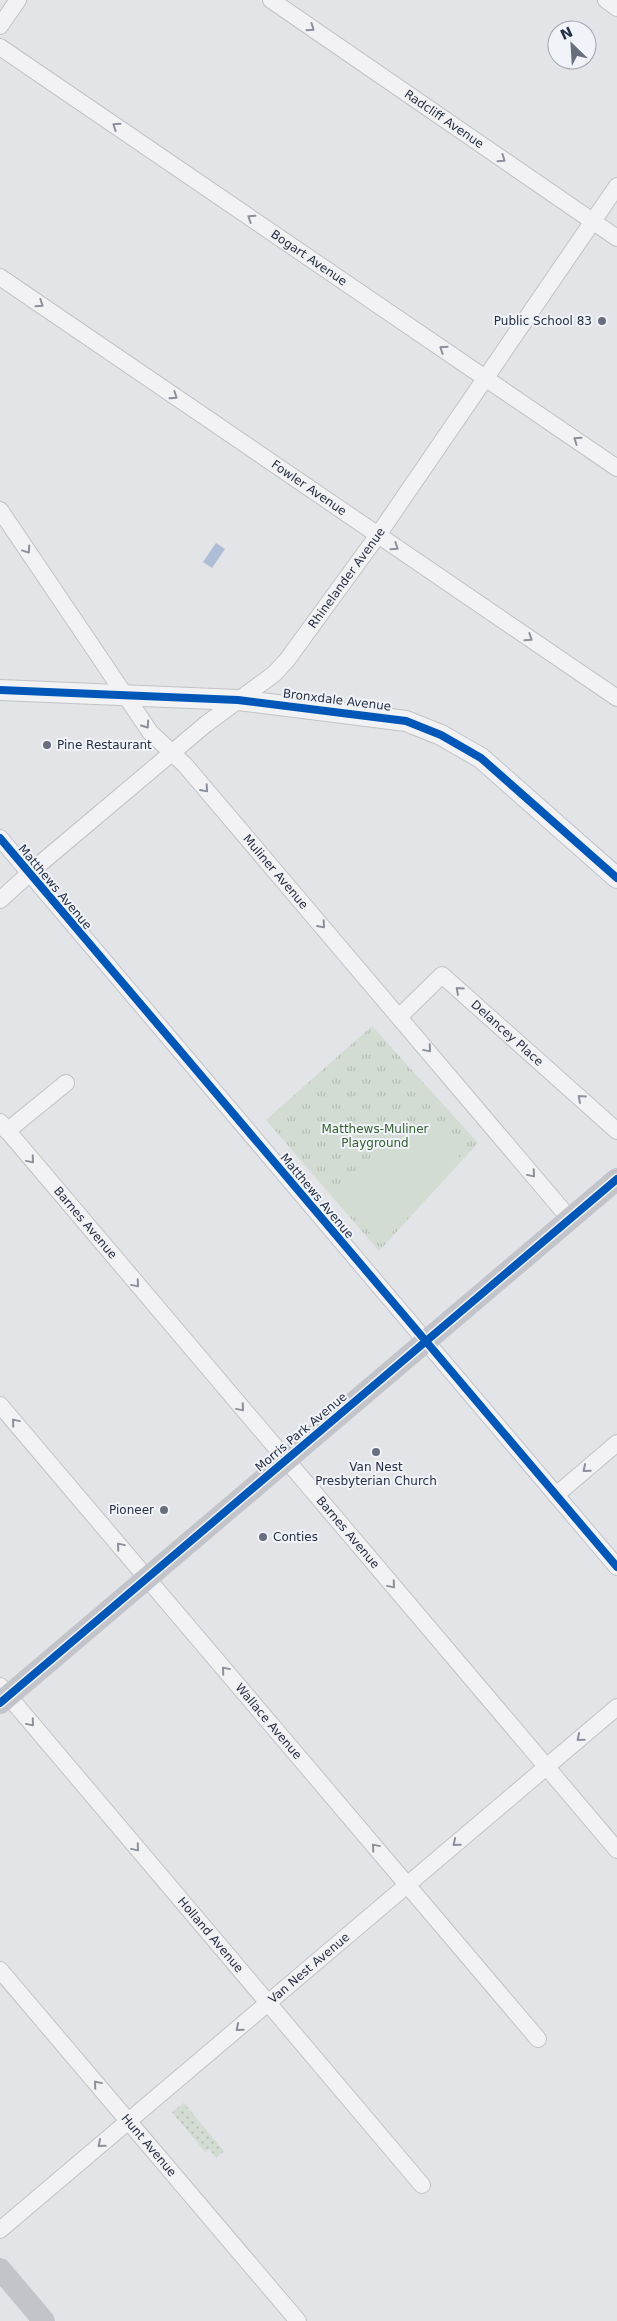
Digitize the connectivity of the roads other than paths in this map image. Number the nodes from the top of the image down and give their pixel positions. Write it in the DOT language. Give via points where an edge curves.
graph roads {
  1 [pos="18,0"];
  2 [pos="271,0"];
  3 [pos="606,0"];
  4 [pos="617,8"];
  5 [pos="0,26"];
  6 [pos="0,47"];
  7 [pos="617,186"];
  8 [pos="592,221"];
  9 [pos="617,238"];
  10 [pos="0,277"];
  11 [pos="485,378"];
  12 [pos="617,468"];
  13 [pos="0,510"];
  14 [pos="378,535"];
  15 [pos="0,690"];
  16 [pos="124,694"];
  17 [pos="617,698"];
  18 [pos="238,700"];
  19 [pos="172,753"];
  20 [pos="0,838"];
  21 [pos="28,874"];
  22 [pos="617,878"];
  23 [pos="0,900"];
  24 [pos="400,1016"];
  25 [pos="66,1083"];
  26 [pos="4,1127"];
  27 [pos="617,1130"];
  28 [pos="617,1179"];
  29 [pos="570,1219"];
  30 [pos="426,1342"];
  31 [pos="0,1405"];
  32 [pos="617,1443"];
  33 [pos="286,1460"];
  34 [pos="556,1495"];
  35 [pos="617,1567"];
  36 [pos="147,1578"];
  37 [pos="3,1695"];
  38 [pos="617,1707"];
  39 [pos="546,1766"];
  40 [pos="617,1850"];
  41 [pos="407,1884"];
  42 [pos="0,1970"];
  43 [pos="268,2004"];
  44 [pos="538,2039"];
  45 [pos="128,2121"];
  46 [pos="422,2185"];
  47 [pos="0,2230"];
  48 [pos="0,2269"];
  49 [pos="44,2321"];
  50 [pos="298,2321"];
  1 -- 5 [label="street"];
  2 -- 8 [label="street, Radcliff Avenue, one-way"];
  3 -- 4 [label="street"];
  11 -- 6 [label="street, Bogart Avenue, one-way"];
  7 -- 8 [label="street, Rhinelander Avenue"];
  8 -- 9 [label="street, Radcliff Avenue"];
  8 -- 11 [label="street, Rhinelander Avenue"];
  10 -- 14 [label="street, Fowler Avenue, one-way"];
  12 -- 11 [label="street, Bogart Avenue, one-way"];
  11 -- 14 [label="street, Rhinelander Avenue"];
  13 -- 16 [label="street, Muliner Avenue, one-way"];
  14 -- 17 [label="street, Fowler Avenue, one-way"];
  14 -- 18 [label="street, Rhinelander Avenue" via="287,660 274,674"];
  15 -- 16 [label="street, Bronxdale Avenue"];
  16 -- 18 [label="street, Bronxdale Avenue"];
  16 -- 19 [label="street, Muliner Avenue, one-way" via="150,732"];
  18 -- 19 [label="street, Rhinelander Avenue"];
  18 -- 22 [label="street, Bronxdale Avenue" via="406,721 441,735 481,758"];
  19 -- 21 [label="street, Rhinelander Avenue"];
  19 -- 24 [label="street, Muliner Avenue, one-way"];
  20 -- 21 [label="street, Matthews Avenue"];
  21 -- 23 [label="street, Rhinelander Avenue"];
  21 -- 30 [label="street, Matthews Avenue"];
  27 -- 24 [label="street, Delancey Place, one-way" via="442,975"];
  24 -- 29 [label="street, Muliner Avenue, one-way"];
  25 -- 26 [label="street"];
  26 -- 33 [label="street, Barnes Avenue, one-way"];
  28 -- 29 [label="main road, Morris Park Avenue"];
  29 -- 30 [label="main road, Morris Park Avenue"];
  30 -- 33 [label="main road, Morris Park Avenue"];
  30 -- 34 [label="street, Matthews Avenue"];
  36 -- 31 [label="street, Wallace Avenue, one-way"];
  32 -- 34 [label="street, one-way"];
  33 -- 36 [label="main road, Morris Park Avenue"];
  33 -- 39 [label="street, Barnes Avenue, one-way"];
  34 -- 35 [label="street, Matthews Avenue"];
  36 -- 37 [label="main road, Morris Park Avenue"];
  41 -- 36 [label="street, Wallace Avenue, one-way"];
  37 -- 43 [label="street, Holland Avenue, one-way"];
  38 -- 39 [label="street, Van Nest Avenue, one-way"];
  39 -- 40 [label="street, Barnes Avenue"];
  39 -- 41 [label="street, Van Nest Avenue, one-way"];
  41 -- 43 [label="street, Van Nest Avenue"];
  41 -- 44 [label="street, Wallace Avenue"];
  45 -- 42 [label="street, Hunt Avenue, one-way"];
  43 -- 45 [label="street, Van Nest Avenue, one-way"];
  43 -- 46 [label="street, Holland Avenue"];
  45 -- 47 [label="street, Van Nest Avenue, one-way"];
  45 -- 50 [label="street, Hunt Avenue"];
  48 -- 49 [label="main road"];
}
